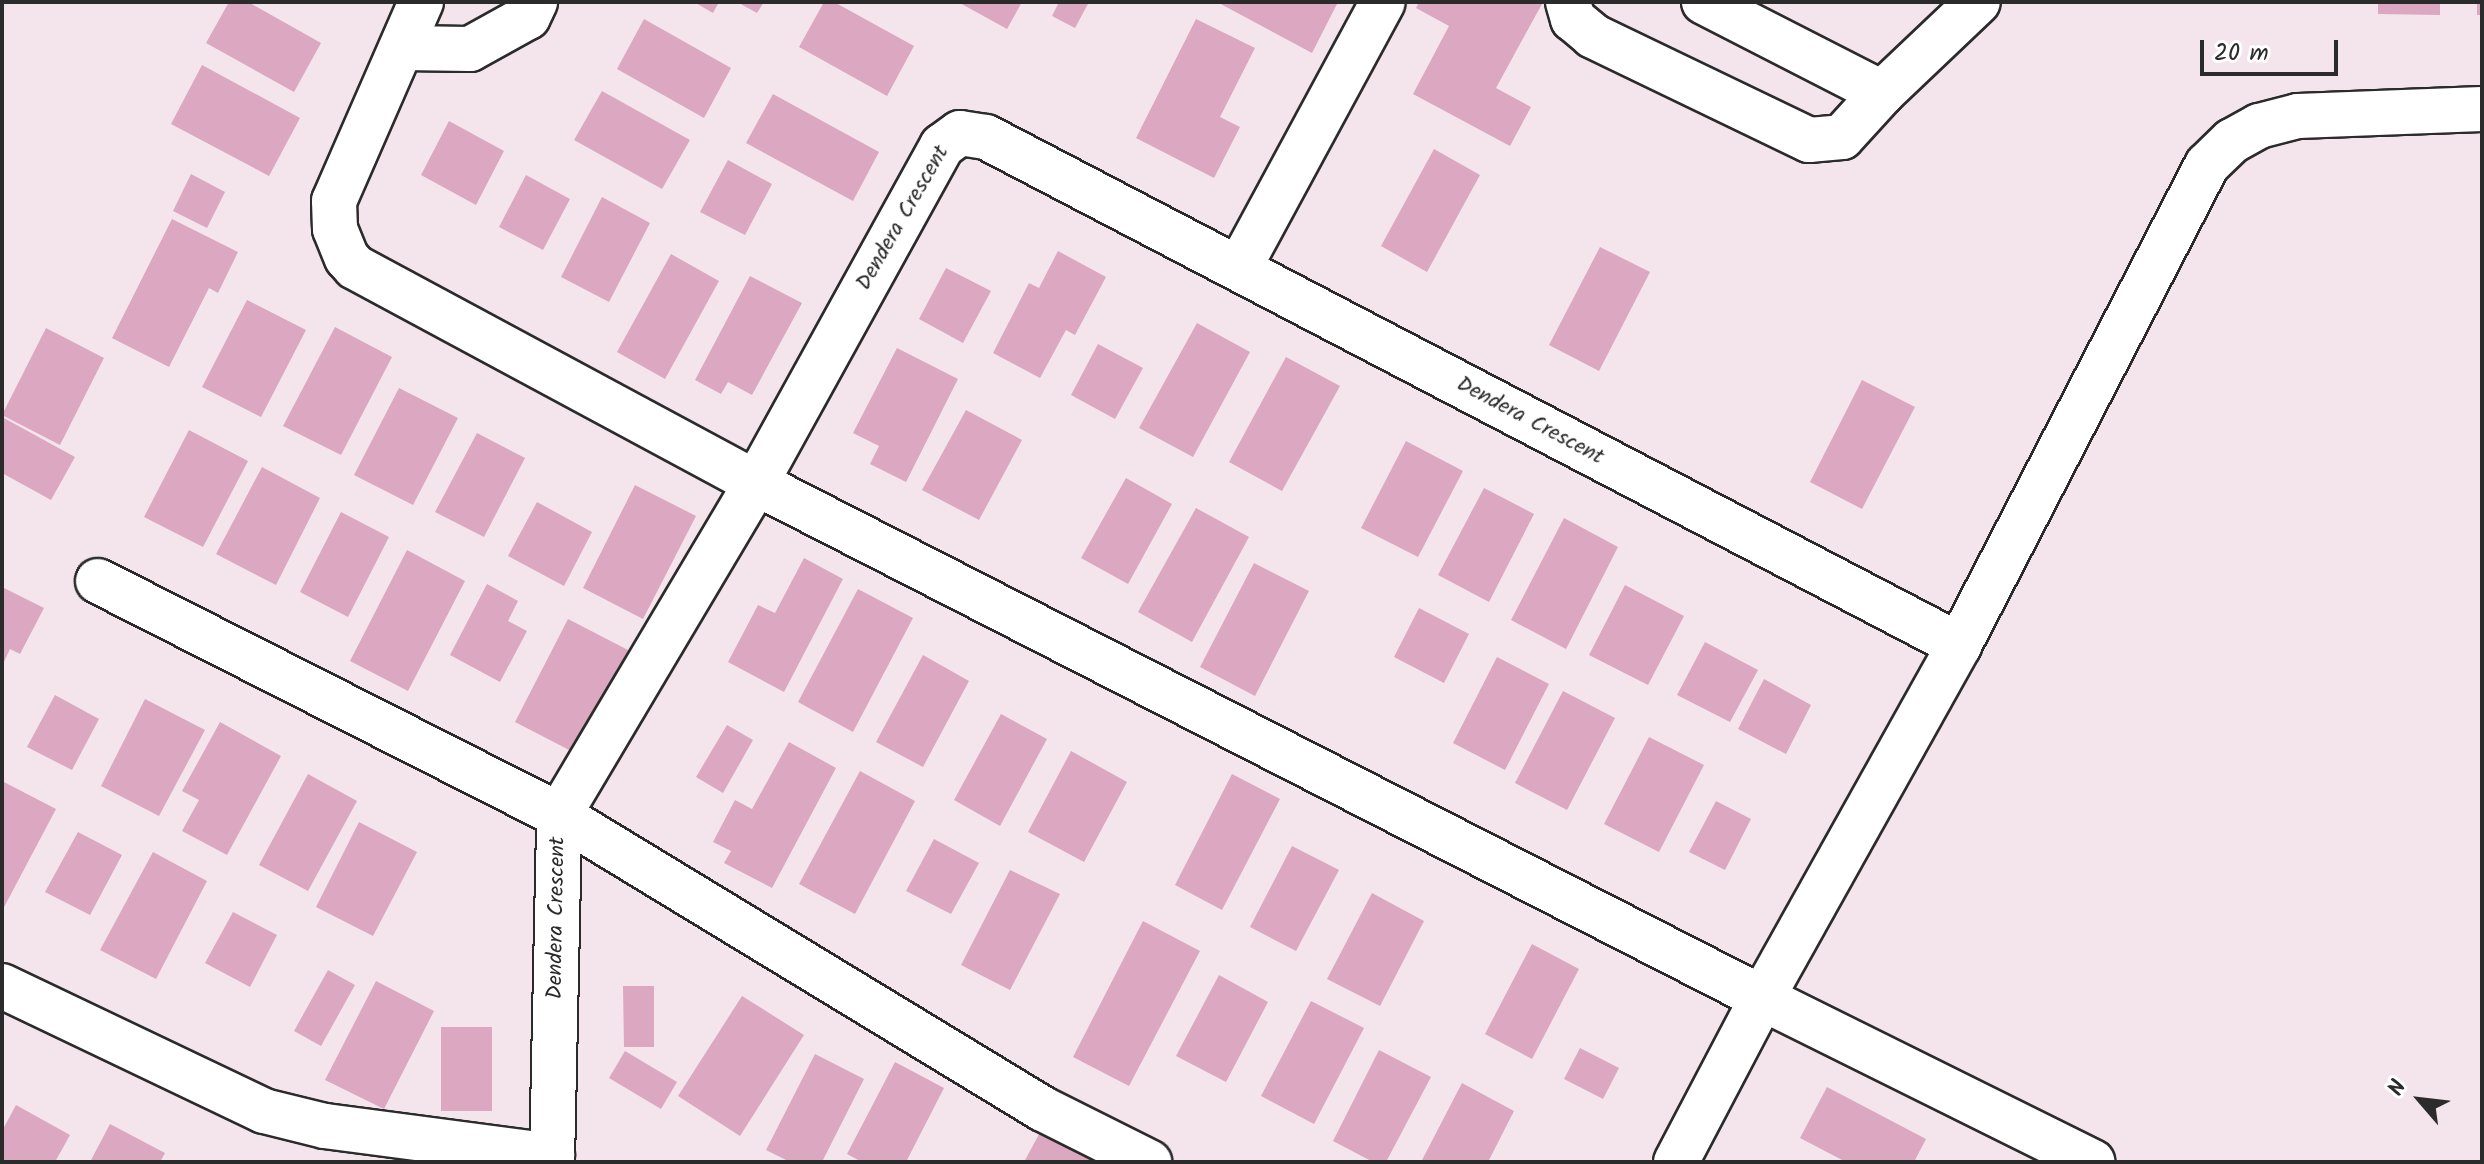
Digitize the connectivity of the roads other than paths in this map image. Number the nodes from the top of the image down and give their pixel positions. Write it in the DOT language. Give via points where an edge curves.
graph roads {
  1 [pos="421,2"];
  2 [pos="535,2"];
  3 [pos="1383,2"];
  4 [pos="1568,2"];
  5 [pos="1704,2"];
  6 [pos="1978,2"];
  7 [pos="403,48"];
  8 [pos="1882,93"];
  9 [pos="2482,109"];
  10 [pos="1239,268"];
  11 [pos="756,483"];
  12 [pos="98,581"];
  13 [pos="1959,645"];
  14 [pos="559,815"];
  15 [pos="2,986"];
  16 [pos="1762,998"];
  17 [pos="552,1159"];
  18 [pos="1149,1162"];
  19 [pos="1676,1162"];
  20 [pos="2093,1162"];
  1 -- 7 [label="street"];
  2 -- 7 [label="street" via="528,17 470,49"];
  3 -- 10 [label="street"];
  4 -- 8 [label="street" via="1573,19 1593,36 1809,140 1842,137"];
  5 -- 8 [label="street"];
  6 -- 8 [label="street"];
  7 -- 11 [label="street" via="338,189 333,216 347,258 355,267"];
  9 -- 13 [label="street" via="2298,116 2259,126 2232,141 2207,165"];
  10 -- 11 [label="street, Dendera Crescent" via="986,137 960,133 942,146"];
  10 -- 13 [label="street, Dendera Crescent"];
  11 -- 14 [label="street, Dendera Crescent"];
  11 -- 16 [label="street"];
  12 -- 14 [label="street"];
  13 -- 16 [label="street"];
  14 -- 17 [label="street, Dendera Crescent"];
  14 -- 18 [label="street" via="1043,1109"];
  15 -- 17 [label="street" via="264,1111 325,1126"];
  16 -- 19 [label="street"];
  16 -- 20 [label="street"];
}
